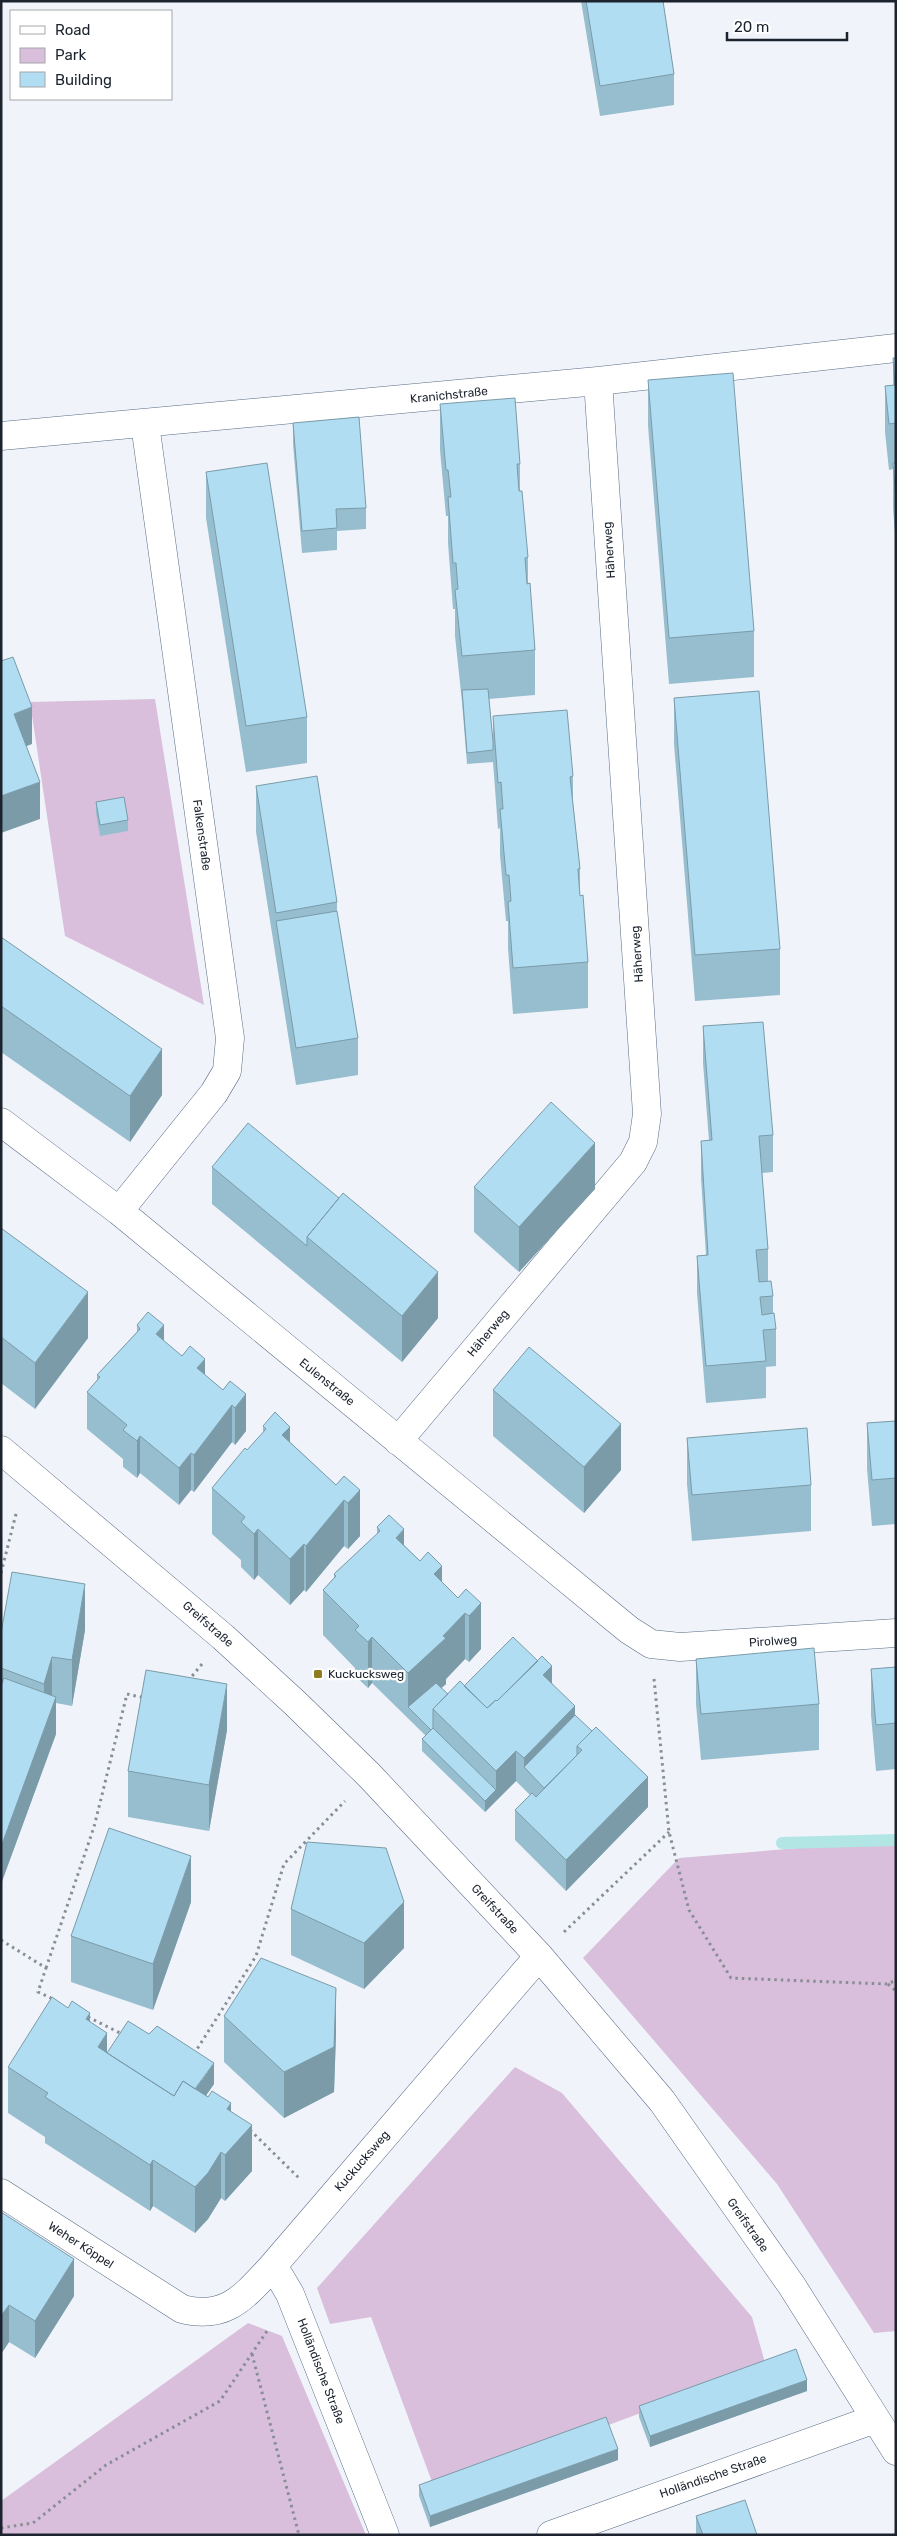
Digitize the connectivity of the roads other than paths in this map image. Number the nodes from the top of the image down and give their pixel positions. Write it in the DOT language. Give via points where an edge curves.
graph roads {
  1 [pos="896,348"];
  2 [pos="598,381"];
  3 [pos="146,424"];
  4 [pos="1,436"];
  5 [pos="1,1122"];
  6 [pos="120,1211"];
  7 [pos="398,1440"];
  8 [pos="1,1450"];
  9 [pos="896,1633"];
  10 [pos="651,1644"];
  11 [pos="539,1956"];
  12 [pos="1,2193"];
  13 [pos="270,2270"];
  14 [pos="162,2297"];
  15 [pos="875,2419"];
  16 [pos="896,2451"];
  17 [pos="384,2535"];
  18 [pos="551,2535"];
  1 -- 2 [label="street, Kranichstraße"];
  2 -- 3 [label="street, Kranichstraße"];
  2 -- 7 [label="street, Häherweg" via="647,1114 643,1142 633,1162"];
  3 -- 4 [label="street, Kranichstraße"];
  3 -- 6 [label="street, Falkenstraße" via="230,1038 227,1071 214,1093"];
  5 -- 6 [label="street, Eulenstraße"];
  6 -- 7 [label="street, Eulenstraße"];
  7 -- 10 [label="street, Eulenstraße" via="629,1630"];
  8 -- 11 [label="street, Greifstraße" via="223,1637 369,1775"];
  9 -- 10 [label="street, Pirolweg" via="680,1647"];
  11 -- 13 [label="street, Kuckucksweg"];
  11 -- 15 [label="street, Greifstraße" via="662,2101 792,2286"];
  12 -- 14 [label="street, Weher Köppel"];
  13 -- 14 [label="street, Kuckucksweg" via="238,2302 219,2311 196,2313"];
  13 -- 17 [label="street, Holländische Straße" via="280,2277 290,2294"];
  15 -- 16 [label="street, Greifstraße"];
  15 -- 18 [label="street, Holländische Straße"];
}
